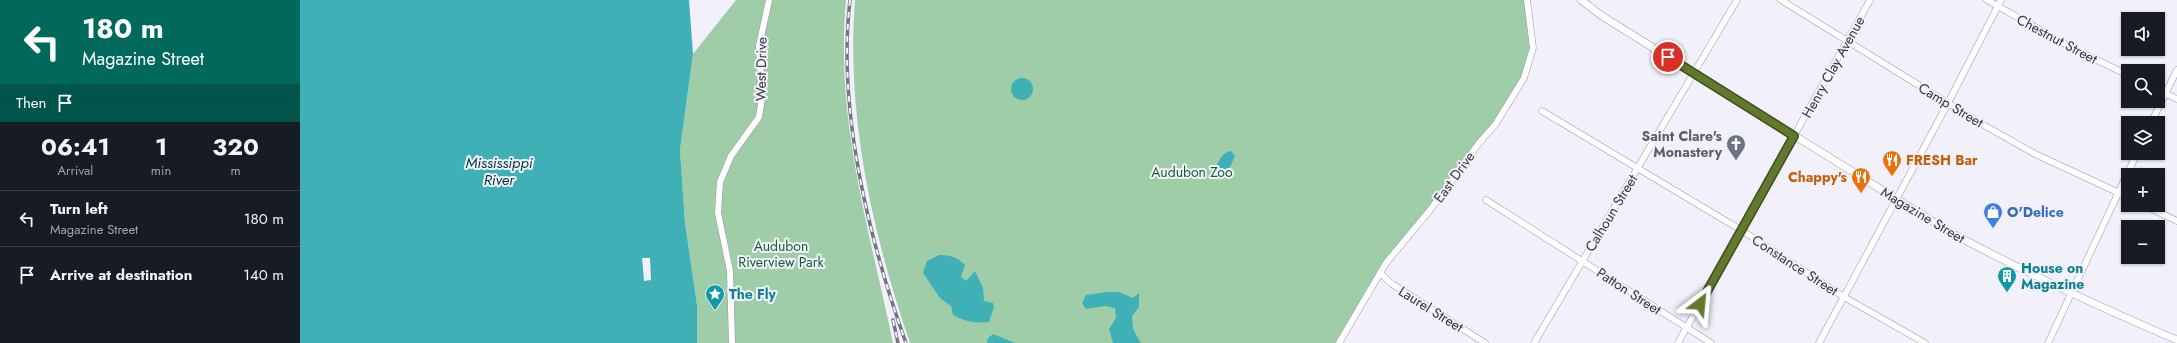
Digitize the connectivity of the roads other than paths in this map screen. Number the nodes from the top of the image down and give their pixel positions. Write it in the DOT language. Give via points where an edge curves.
graph roads {
  1 [pos="770,0"];
  2 [pos="1527,0"];
  3 [pos="1581,0"];
  4 [pos="1737,0"];
  5 [pos="1781,0"];
  6 [pos="1870,0"];
  7 [pos="1987,0"];
  8 [pos="2002,0"];
  9 [pos="1998,7"];
  10 [pos="1847,42"];
  11 [pos="2177,70"];
  12 [pos="2121,72"];
  13 [pos="1694,73"];
  14 [pos="2165,94"];
  15 [pos="2177,99"];
  16 [pos="1948,103"];
  17 [pos="1542,111"];
  18 [pos="1794,136"];
  19 [pos="2134,160"];
  20 [pos="1638,168"];
  21 [pos="2118,193"];
  22 [pos="2121,194"];
  23 [pos="1486,200"];
  24 [pos="1896,200"];
  25 [pos="2158,212"];
  26 [pos="2177,221"];
  27 [pos="1741,230"];
  28 [pos="1582,262"];
  29 [pos="1380,273"];
  30 [pos="2072,292"];
  31 [pos="1844,297"];
  32 [pos="1686,328"];
  33 [pos="2177,340"];
  34 [pos="732,343"];
  35 [pos="1339,343"];
  36 [pos="1485,343"];
  37 [pos="1534,343"];
  38 [pos="1678,343"];
  39 [pos="1711,343"];
  40 [pos="1819,343"];
  41 [pos="1925,343"];
  42 [pos="2048,343"];
  1 -- 34 [label="street, West Drive" via="759,46 762,98 759,117 731,156 720,182 718,213 730,271"];
  2 -- 29 [label="street, East Drive" via="1533,48 1530,65 1524,78 1495,125 1478,143 1431,209 1414,227"];
  3 -- 13 [label="street, Magazine Street" via="1602,16"];
  4 -- 13 [label="street, Calhoun Street"];
  5 -- 10 [label="street, Camp Street"];
  6 -- 10 [label="street, Henry Clay Avenue"];
  7 -- 9 [label="street, Chestnut Street"];
  8 -- 9 [label="street"];
  9 -- 12 [label="street, Chestnut Street"];
  9 -- 16 [label="street"];
  10 -- 16 [label="street, Camp Street"];
  10 -- 18 [label="street, Henry Clay Avenue"];
  11 -- 14 [label="street"];
  13 -- 18 [label="street, Magazine Street"];
  13 -- 20 [label="street, Calhoun Street"];
  14 -- 15 [label="street"];
  16 -- 21 [label="street, Camp Street" via="2035,154"];
  16 -- 24 [label="street"];
  17 -- 20 [label="street, Constance Street"];
  18 -- 24 [label="street, Magazine Street"];
  18 -- 27 [label="street, Henry Clay Avenue"];
  19 -- 21 [label="street"];
  20 -- 27 [label="street, Constance Street"];
  20 -- 28 [label="street, Calhoun Street"];
  21 -- 22 [label="street, Camp Street"];
  21 -- 30 [label="street"];
  23 -- 28 [label="street, Patton Street"];
  24 -- 30 [label="street, Magazine Street" via="1988,253"];
  24 -- 31 [label="street"];
  25 -- 26 [label="street"];
  27 -- 31 [label="street, Constance Street"];
  27 -- 32 [label="street, Henry Clay Avenue"];
  28 -- 32 [label="street, Patton Street"];
  28 -- 37 [label="street, Calhoun Street"];
  29 -- 35 [label="street, East Drive"];
  29 -- 36 [label="street, Laurel Street" via="1392,284"];
  30 -- 33 [label="street, Magazine Street"];
  30 -- 42 [label="street"];
  31 -- 40 [label="street"];
  31 -- 41 [label="street, Constance Street"];
  32 -- 38 [label="street, Henry Clay Avenue"];
  32 -- 39 [label="street, Patton Street"];
}
